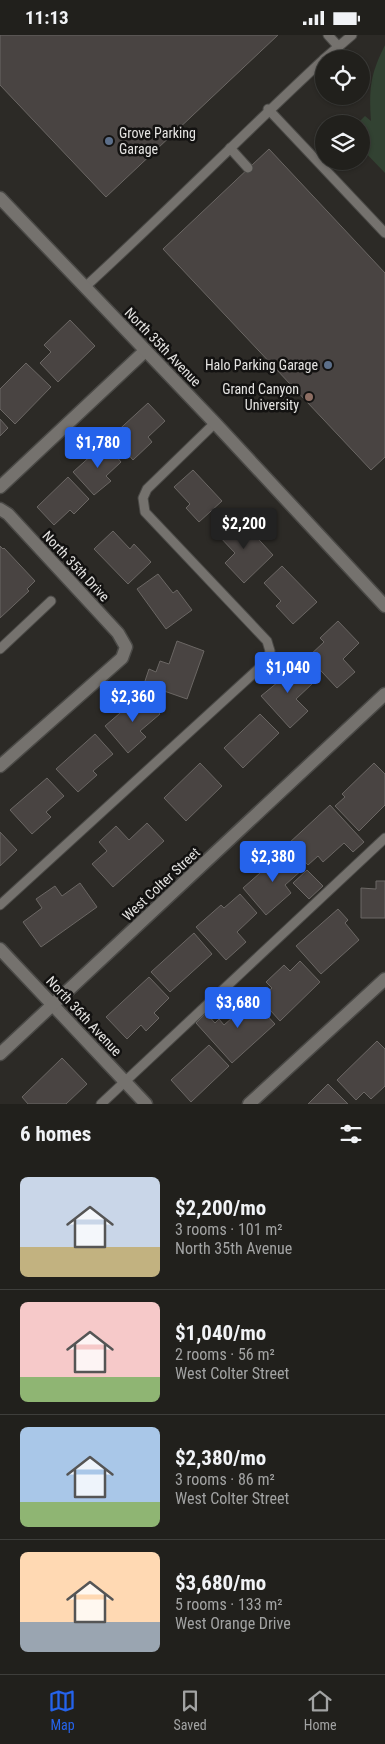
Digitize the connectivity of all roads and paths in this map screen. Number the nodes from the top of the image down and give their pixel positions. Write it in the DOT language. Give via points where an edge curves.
graph roads {
  1 [pos="328,35"];
  2 [pos="352,35"];
  3 [pos="338,46"];
  4 [pos="334,50"];
  5 [pos="315,67"];
  6 [pos="268,109"];
  7 [pos="230,148"];
  8 [pos="248,169"];
  9 [pos="0,198"];
  10 [pos="385,233"];
  11 [pos="84,287"];
  12 [pos="145,351"];
  13 [pos="215,423"];
  14 [pos="0,487"];
  15 [pos="0,509"];
  16 [pos="51,601"];
  17 [pos="385,606"];
  18 [pos="0,649"];
  19 [pos="385,694"];
  20 [pos="2,760"];
  21 [pos="385,839"];
  22 [pos="0,905"];
  23 [pos="0,949"];
  24 [pos="385,979"];
  25 [pos="53,1005"];
  26 [pos="0,1054"];
  27 [pos="124,1081"];
  28 [pos="101,1104"];
  29 [pos="146,1104"];
  30 [pos="249,1104"];
  1 -- 3 [label="lane"];
  2 -- 3 [label="lane"];
  3 -- 4 [label="lane"];
  5 -- 6 [label="lane"];
  6 -- 7 [label="lane"];
  6 -- 10 [label="lane"];
  7 -- 8 [label="lane"];
  7 -- 11 [label="lane"];
  9 -- 11 [label="street, North 35th Avenue"];
  11 -- 12 [label="street, North 35th Avenue"];
  12 -- 13 [label="street, North 35th Avenue"];
  12 -- 14 [label="street"];
  13 -- 17 [label="street, North 35th Avenue"];
  13 -- 22 [label="lane" via="147,489 142,499 145,513 267,641 270,651 267,661"];
  15 -- 20 [label="street, North 35th Drive" via="118,633 126,647 122,658"];
  16 -- 18 [label="lane"];
  19 -- 25 [label="street, West Colter Street"];
  21 -- 27 [label="lane"];
  23 -- 25 [label="street, North 36th Avenue"];
  24 -- 30 [label="street"];
  25 -- 26 [label="street, West Colter Street"];
  25 -- 27 [label="street, North 36th Avenue"];
  27 -- 28 [label="lane"];
  27 -- 29 [label="street, North 36th Avenue"];
}
